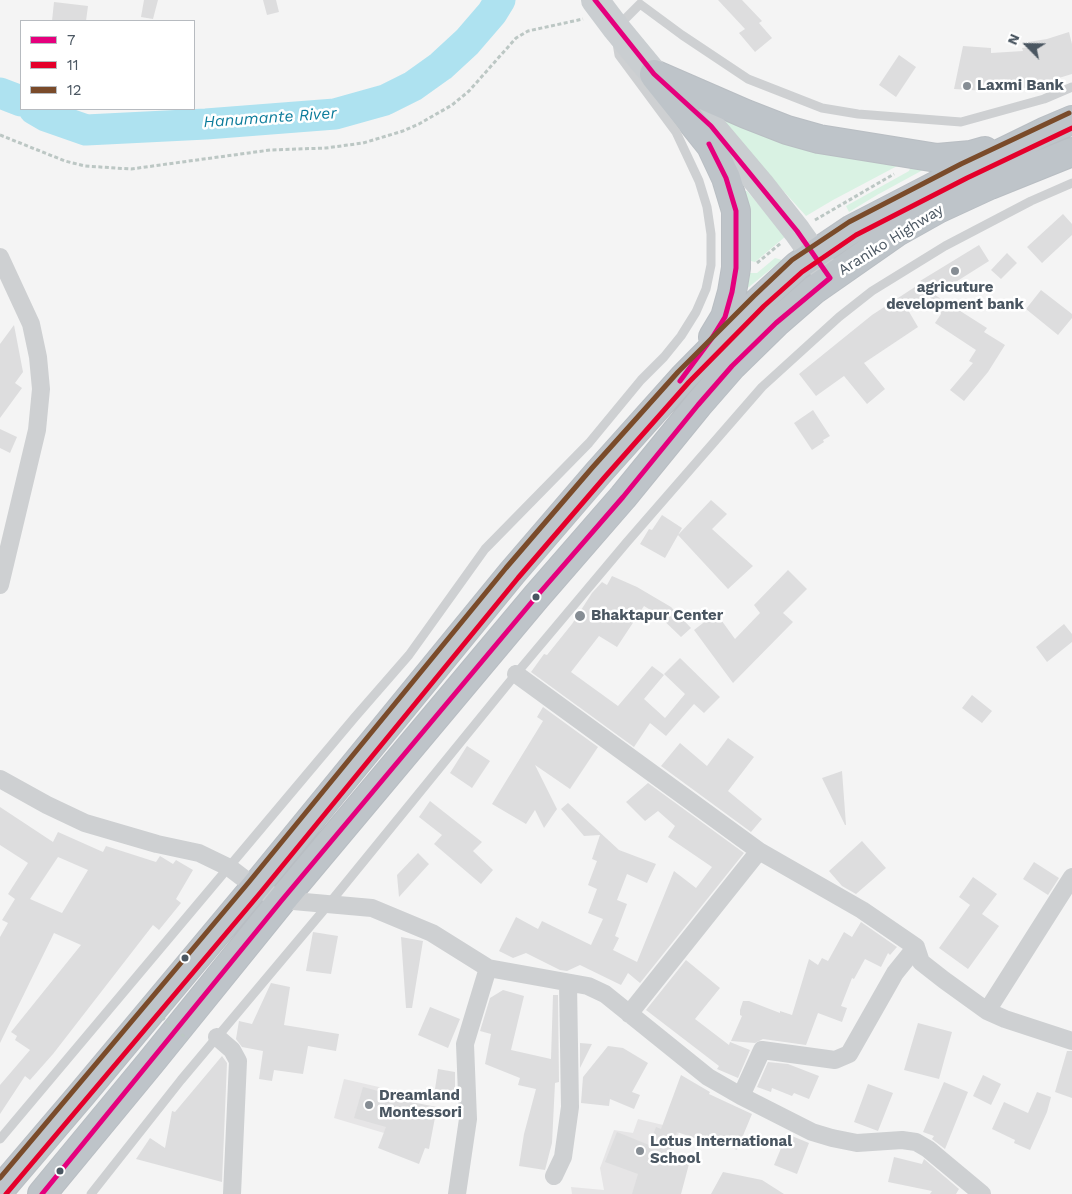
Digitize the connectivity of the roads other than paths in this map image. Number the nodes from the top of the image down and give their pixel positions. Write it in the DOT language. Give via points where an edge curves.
graph roads {
  1 [pos="606,15"];
  2 [pos="654,74"];
  3 [pos="1072,87"];
  4 [pos="1072,120"];
  5 [pos="1046,131"];
  6 [pos="1072,152"];
  7 [pos="1072,183"];
  8 [pos="814,255"];
  9 [pos="0,257"];
  10 [pos="830,278"];
  11 [pos="684,377"];
  12 [pos="0,585"];
  13 [pos="516,674"];
  14 [pos="0,779"];
  15 [pos="759,851"];
  16 [pos="230,868"];
  17 [pos="1072,877"];
  18 [pos="255,887"];
  19 [pos="282,900"];
  20 [pos="328,905"];
  21 [pos="916,947"];
  22 [pos="488,968"];
  23 [pos="568,983"];
  24 [pos="987,1011"];
  25 [pos="628,1014"];
  26 [pos="217,1037"];
  27 [pos="1072,1041"];
  28 [pos="151,1062"];
  29 [pos="82,1094"];
  30 [pos="741,1096"];
  31 [pos="109,1129"];
  32 [pos="0,1139"];
  33 [pos="0,1171"];
  34 [pos="554,1176"];
  35 [pos="0,1190"];
  36 [pos="42,1194"];
  37 [pos="91,1194"];
  38 [pos="232,1194"];
  39 [pos="457,1194"];
  40 [pos="982,1194"];
  1 -- 2 [label="main road"];
  1 -- 3 [label="lane" via="640,4 748,79 822,108 858,114 961,122 1044,99"];
  1 -- 16 [label="lane" via="619,54 676,132 707,206 711,265 706,289 696,312 664,357 589,442 486,549 409,655"];
  2 -- 5 [label="highway" via="786,130 819,139 937,158 972,155"];
  2 -- 8 [label="main road" via="710,126"];
  2 -- 11 [label="highway" via="711,146 726,178 736,211 736,268 725,317"];
  4 -- 5 [label="highway, Araniko Highway"];
  5 -- 8 [label="highway, Araniko Highway" via="852,229"];
  6 -- 10 [label="highway, Araniko Highway" via="938,209 897,232"];
  7 -- 13 [label="lane" via="945,246 872,291 839,317 762,387"];
  8 -- 10 [label="main road"];
  8 -- 11 [label="highway, Araniko Highway" via="759,300"];
  9 -- 12 [label="street" via="31,324 41,389 37,430"];
  10 -- 19 [label="highway, Araniko Highway" via="776,323 726,372"];
  11 -- 18 [label="highway, Araniko Highway" via="512,573"];
  13 -- 15 [label="street"];
  13 -- 20 [label="lane"];
  14 -- 16 [label="street" via="85,823 199,853"];
  15 -- 21 [label="street" via="862,910"];
  15 -- 25 [label="street"];
  16 -- 18 [label="street"];
  16 -- 32 [label="lane"];
  17 -- 24 [label="street"];
  18 -- 19 [label="street"];
  18 -- 29 [label="highway, Araniko Highway"];
  19 -- 20 [label="street"];
  19 -- 28 [label="highway, Araniko Highway"];
  20 -- 22 [label="street" via="372,908 432,933"];
  20 -- 26 [label="lane"];
  21 -- 24 [label="street" via="921,962"];
  21 -- 30 [label="street" via="896,973 849,1054 835,1060 762,1050"];
  22 -- 23 [label="street"];
  22 -- 39 [label="street" via="465,1044 468,1119"];
  23 -- 25 [label="street" via="588,986 605,994"];
  23 -- 34 [label="street" via="570,1107 563,1157"];
  24 -- 27 [label="street"];
  25 -- 30 [label="street" via="708,1078"];
  26 -- 37 [label="lane"];
  26 -- 38 [label="street" via="232,1050 238,1061"];
  28 -- 31 [label="lane"];
  28 -- 36 [label="highway, Araniko Highway"];
  29 -- 33 [label="lane"];
  29 -- 35 [label="highway, Araniko Highway"];
  30 -- 40 [label="street" via="812,1132 832,1138 857,1143 916,1142"];
}
